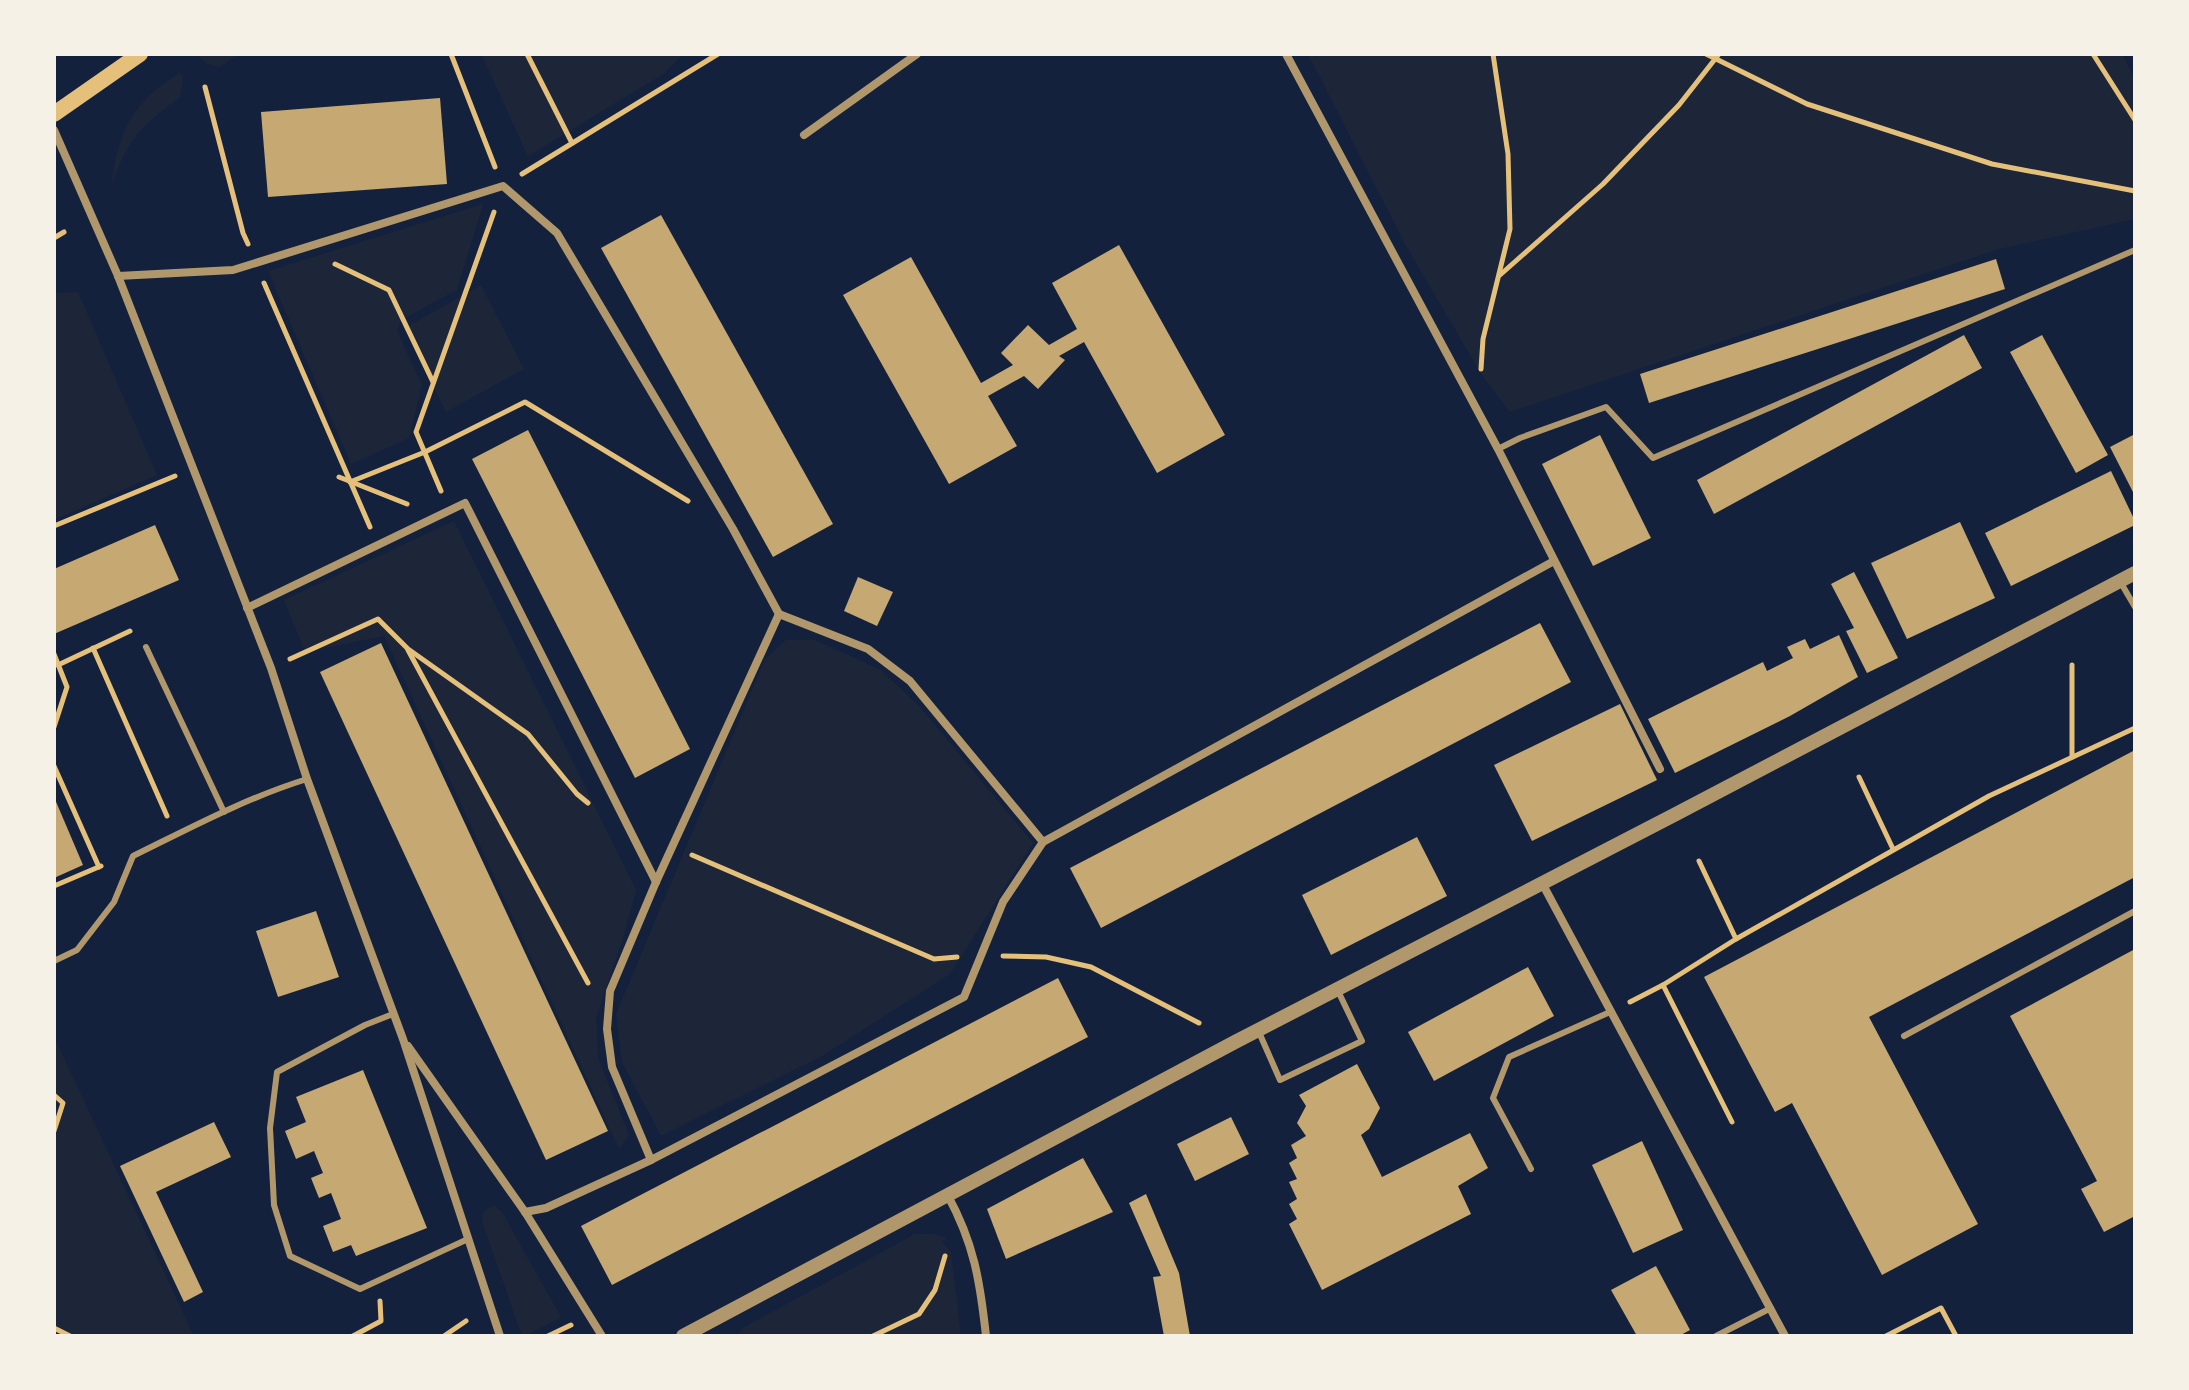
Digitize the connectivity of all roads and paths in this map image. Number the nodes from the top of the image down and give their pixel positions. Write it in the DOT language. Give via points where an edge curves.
graph roads {
  1 [pos="140,54"];
  2 [pos="460,54"];
  3 [pos="527,54"];
  4 [pos="718,54"];
  5 [pos="917,54"];
  6 [pos="1286,54"];
  7 [pos="1493,54"];
  8 [pos="1706,54"];
  9 [pos="2093,54"];
  10 [pos="452,56"];
  11 [pos="1717,56"];
  12 [pos="205,87"];
  13 [pos="54,114"];
  14 [pos="2135,120"];
  15 [pos="54,130"];
  16 [pos="804,135"];
  17 [pos="572,143"];
  18 [pos="503,186"];
  19 [pos="2135,191"];
  20 [pos="64,232"];
  21 [pos="54,238"];
  22 [pos="302,248"];
  23 [pos="2135,250"];
  24 [pos="256,262"];
  25 [pos="118,276"];
  26 [pos="1499,276"];
  27 [pos="433,383"];
  28 [pos="1482,419"];
  29 [pos="1498,449"];
  30 [pos="425,452"];
  31 [pos="194,470"];
  32 [pos="339,477"];
  33 [pos="350,482"];
  34 [pos="694,505"];
  35 [pos="449,511"];
  36 [pos="438,516"];
  37 [pos="54,526"];
  38 [pos="1554,561"];
  39 [pos="2135,573"];
  40 [pos="2119,580"];
  41 [pos="2135,607"];
  42 [pos="247,608"];
  43 [pos="779,614"];
  44 [pos="146,647"];
  45 [pos="93,648"];
  46 [pos="408,649"];
  47 [pos="54,654"];
  48 [pos="58,665"];
  49 [pos="2072,665"];
  50 [pos="271,668"];
  51 [pos="54,727"];
  52 [pos="2135,728"];
  53 [pos="2072,757"];
  54 [pos="54,766"];
  55 [pos="1660,769"];
  56 [pos="1859,777"];
  57 [pos="307,779"];
  58 [pos="224,812"];
  59 [pos="175,835"];
  60 [pos="634,837"];
  61 [pos="1043,842"];
  62 [pos="672,846"];
  63 [pos="1893,849"];
  64 [pos="133,856"];
  65 [pos="1699,861"];
  66 [pos="99,867"];
  67 [pos="656,882"];
  68 [pos="1542,883"];
  69 [pos="54,886"];
  70 [pos="2135,911"];
  71 [pos="1736,939"];
  72 [pos="979,955"];
  73 [pos="54,961"];
  74 [pos="589,985"];
  75 [pos="1663,985"];
  76 [pos="1337,989"];
  77 [pos="1610,1012"];
  78 [pos="393,1014"];
  79 [pos="1199,1023"];
  80 [pos="1258,1030"];
  81 [pos="1904,1036"];
  82 [pos="403,1039"];
  83 [pos="54,1095"];
  84 [pos="1732,1122"];
  85 [pos="54,1131"];
  86 [pos="651,1160"];
  87 [pos="1531,1169"];
  88 [pos="947,1194"];
  89 [pos="525,1212"];
  90 [pos="468,1239"];
  91 [pos="945,1256"];
  92 [pos="379,1280"];
  93 [pos="1771,1308"];
  94 [pos="466,1321"];
  95 [pos="571,1325"];
  96 [pos="54,1328"];
  97 [pos="70,1336"];
  98 [pos="353,1336"];
  99 [pos="444,1336"];
  100 [pos="500,1336"];
  101 [pos="548,1336"];
  102 [pos="602,1336"];
  103 [pos="683,1336"];
  104 [pos="873,1336"];
  105 [pos="986,1336"];
  106 [pos="1716,1336"];
  107 [pos="1785,1336"];
  108 [pos="1886,1336"];
  109 [pos="1956,1336"];
  1 -- 13 [label="main road"];
  2 -- 10 [label="path"];
  3 -- 17 [label="path"];
  4 -- 17 [label="path"];
  5 -- 16 [label="street"];
  6 -- 28 [label="street"];
  7 -- 26 [label="path" via="1509,169 1510,229"];
  8 -- 11 [label="path"];
  9 -- 14 [label="path"];
  10 -- 18 [label="path"];
  11 -- 19 [label="path" via="1807,104 1992,164"];
  11 -- 26 [label="path" via="1679,105 1603,184"];
  12 -- 24 [label="path" via="243,233"];
  15 -- 25 [label="street"];
  17 -- 18 [label="path"];
  18 -- 22 [label="street"];
  18 -- 27 [label="path"];
  18 -- 43 [label="street" via="557,233"];
  20 -- 21 [label="path"];
  22 -- 24 [label="street"];
  22 -- 27 [label="path" via="389,290"];
  23 -- 29 [label="lane" via="1653,458 1606,407"];
  24 -- 25 [label="street" via="233,270"];
  24 -- 33 [label="path"];
  25 -- 31 [label="street"];
  26 -- 28 [label="path" via="1483,339"];
  27 -- 30 [label="path" via="416,432"];
  28 -- 29 [label="street"];
  29 -- 38 [label="street"];
  30 -- 33 [label="path"];
  30 -- 34 [label="path" via="525,402"];
  30 -- 35 [label="path"];
  31 -- 37 [label="path"];
  31 -- 42 [label="street"];
  32 -- 33 [label="path"];
  33 -- 36 [label="path"];
  35 -- 36 [label="street"];
  35 -- 60 [label="street" via="465,503"];
  36 -- 42 [label="street"];
  38 -- 55 [label="street"];
  38 -- 61 [label="street"];
  39 -- 40 [label="street"];
  40 -- 41 [label="lane"];
  40 -- 68 [label="street"];
  42 -- 50 [label="street"];
  43 -- 61 [label="street" via="868,649 910,681"];
  43 -- 62 [label="street"];
  44 -- 45 [label="path" via="138,627"];
  44 -- 58 [label="lane"];
  45 -- 48 [label="path"];
  45 -- 59 [label="path"];
  46 -- 50 [label="path" via="378,619"];
  46 -- 60 [label="path" via="528,734 577,794"];
  46 -- 74 [label="path"];
  47 -- 48 [label="path"];
  48 -- 51 [label="path" via="67,687"];
  49 -- 53 [label="path"];
  50 -- 57 [label="street"];
  52 -- 53 [label="path"];
  53 -- 63 [label="path"];
  54 -- 66 [label="path"];
  56 -- 63 [label="path"];
  57 -- 58 [label="lane"];
  57 -- 78 [label="street"];
  58 -- 59 [label="lane"];
  59 -- 64 [label="lane"];
  60 -- 67 [label="street"];
  61 -- 72 [label="street" via="1003,902"];
  62 -- 67 [label="street"];
  62 -- 72 [label="path" via="934,959"];
  63 -- 71 [label="path"];
  64 -- 66 [label="path"];
  64 -- 73 [label="lane" via="114,902 77,950"];
  65 -- 71 [label="path"];
  66 -- 69 [label="path"];
  67 -- 86 [label="street" via="610,991 607,1029 612,1067"];
  68 -- 76 [label="street"];
  68 -- 77 [label="street"];
  70 -- 81 [label="lane"];
  71 -- 75 [label="path"];
  72 -- 79 [label="path" via="1046,957 1091,967"];
  72 -- 86 [label="street" via="964,997"];
  75 -- 77 [label="path"];
  75 -- 84 [label="path"];
  76 -- 80 [label="street"];
  76 -- 80 [label="lane" via="1362,1041 1280,1080"];
  77 -- 87 [label="lane" via="1509,1057 1493,1098"];
  77 -- 93 [label="street"];
  78 -- 82 [label="street"];
  78 -- 92 [label="lane" via="277,1072 270,1128 274,1205 290,1256 360,1289"];
  80 -- 88 [label="street"];
  82 -- 89 [label="street"];
  82 -- 90 [label="street"];
  83 -- 85 [label="path" via="63,1103"];
  86 -- 89 [label="street" via="546,1208"];
  88 -- 103 [label="street"];
  88 -- 105 [label="street" via="976,1262"];
  89 -- 102 [label="street"];
  90 -- 92 [label="lane"];
  90 -- 100 [label="street"];
  91 -- 104 [label="path" via="935,1290 919,1314"];
  92 -- 98 [label="path" via="381,1321"];
  93 -- 106 [label="lane"];
  93 -- 107 [label="street"];
  94 -- 99 [label="path"];
  95 -- 101 [label="path"];
  96 -- 97 [label="path"];
  108 -- 109 [label="path" via="1941,1308"];
}
